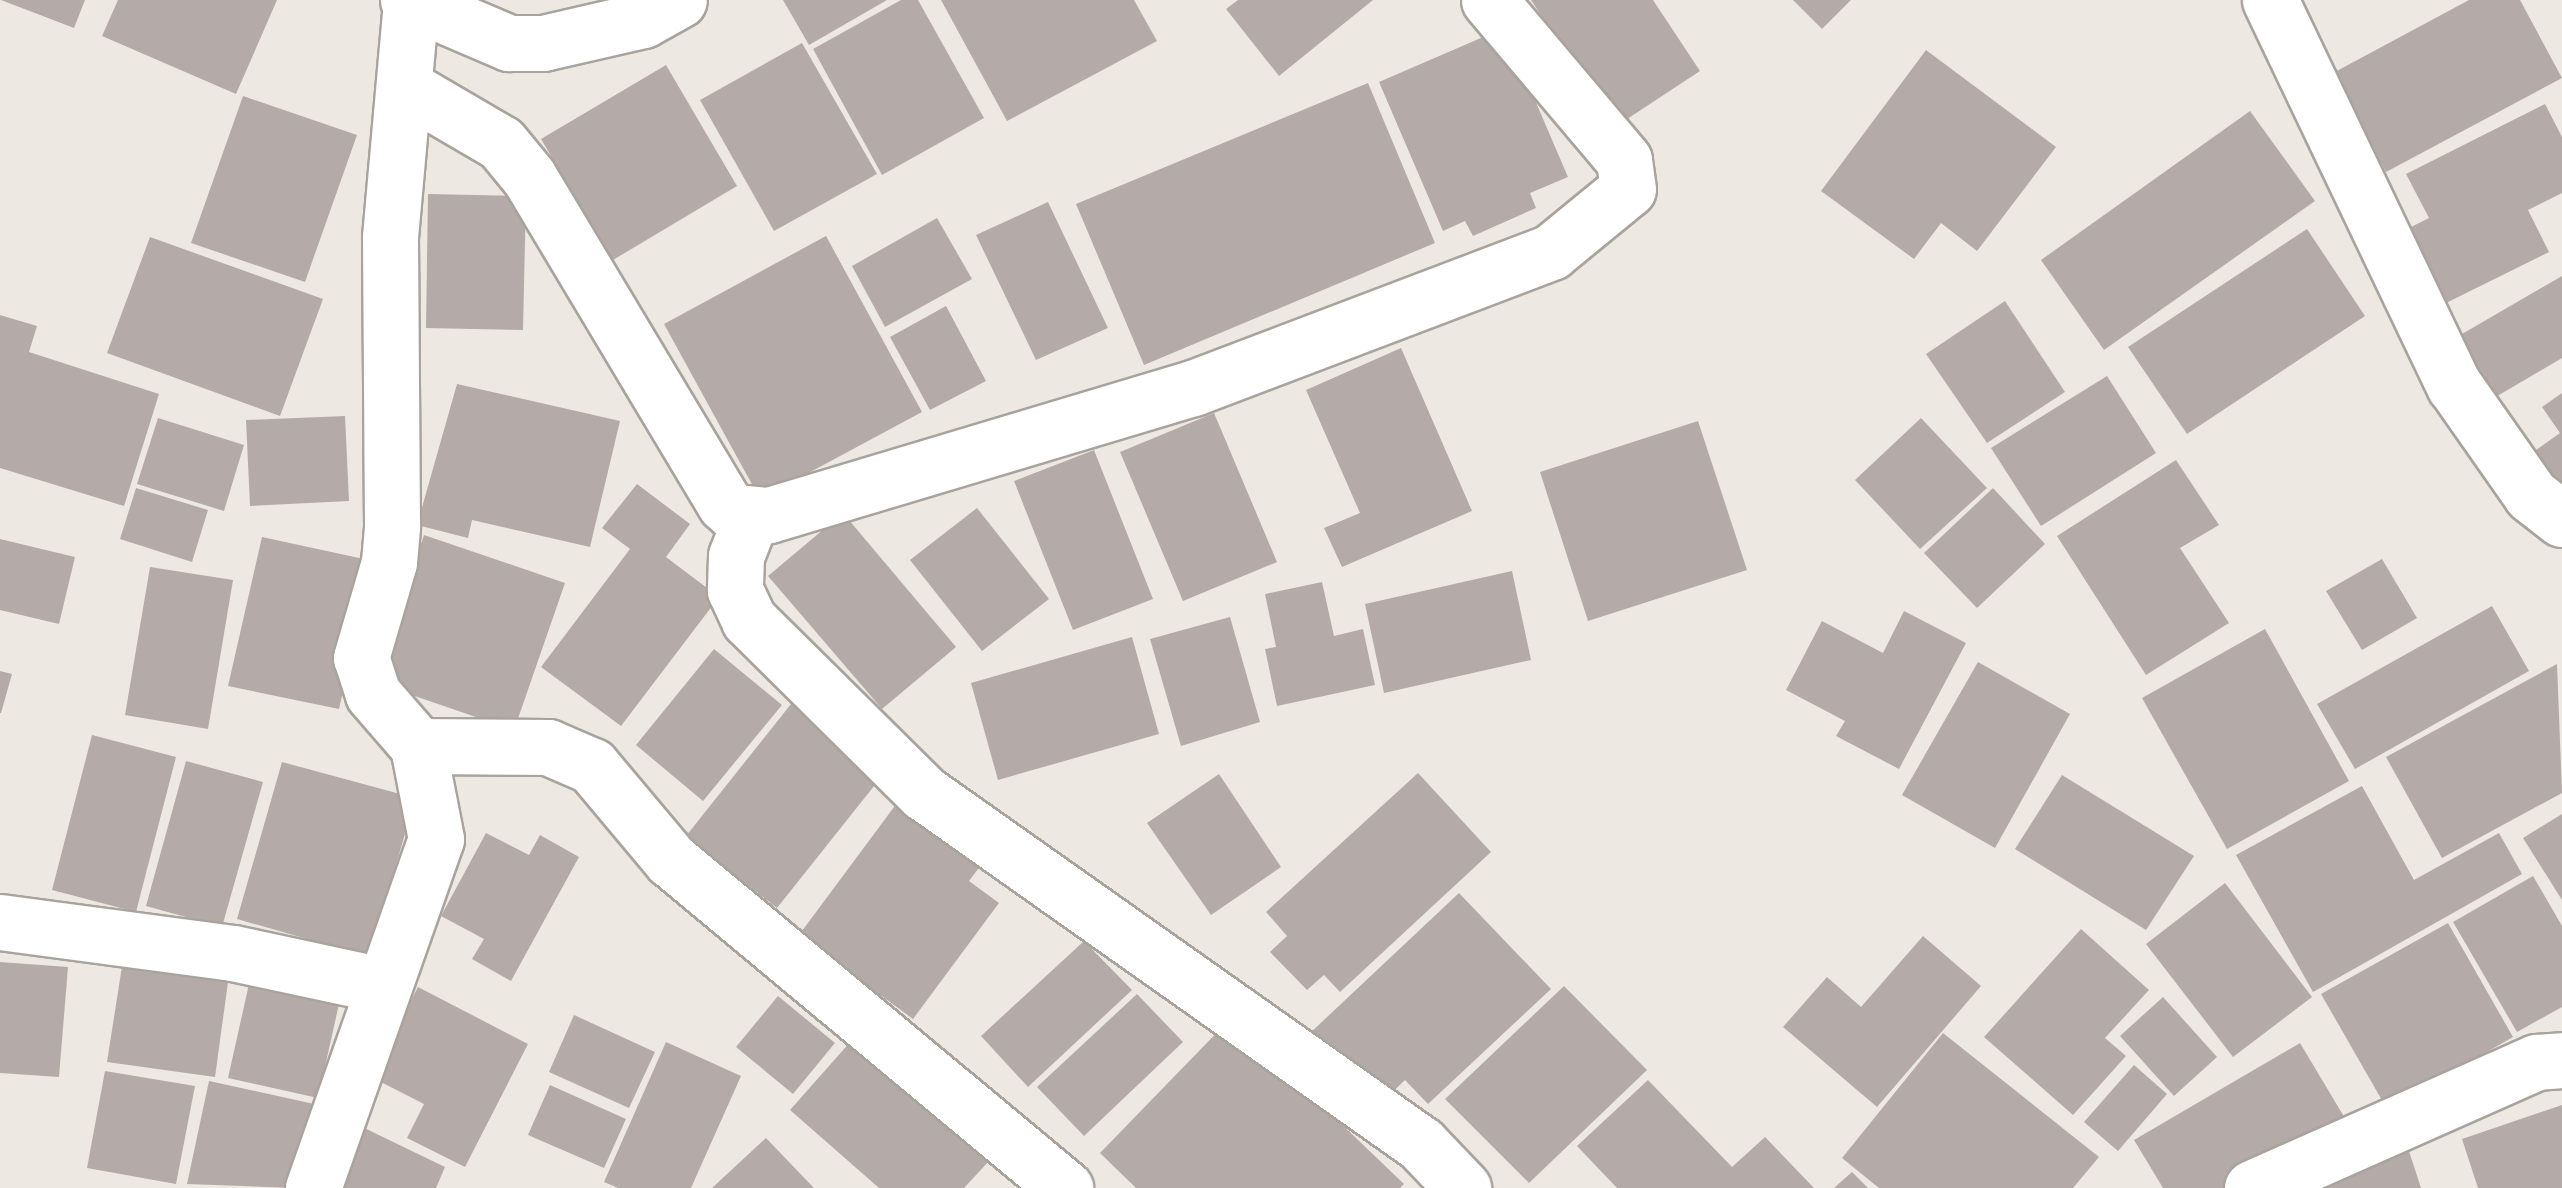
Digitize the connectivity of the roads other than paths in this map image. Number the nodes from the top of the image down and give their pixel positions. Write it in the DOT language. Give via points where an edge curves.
graph roads {
  1 [pos="679,0"];
  2 [pos="1489,0"];
  3 [pos="2270,0"];
  4 [pos="410,1"];
  5 [pos="405,87"];
  6 [pos="752,515"];
  7 [pos="2562,519"];
  8 [pos="418,746"];
  9 [pos="0,922"];
  10 [pos="382,985"];
  11 [pos="2562,1060"];
  12 [pos="313,1188"];
  13 [pos="1065,1188"];
  14 [pos="1463,1188"];
  15 [pos="2252,1188"];
  1 -- 4 [label="street" via="643,20 543,43 509,42"];
  2 -- 6 [label="street" via="1624,160 1628,189 1551,252 1193,388"];
  3 -- 7 [label="street" via="2454,386 2531,494"];
  4 -- 5 [label="street"];
  5 -- 6 [label="street" via="469,119 520,166 726,504"];
  5 -- 8 [label="street" via="390,237 392,525 361,658 374,694"];
  6 -- 14 [label="street" via="736,556 735,590 750,620 924,793 1421,1144"];
  8 -- 10 [label="street" via="436,839"];
  8 -- 13 [label="street" via="548,746 592,766 672,860"];
  9 -- 10 [label="street" via="213,950"];
  10 -- 12 [label="street"];
  11 -- 15 [label="street" via="2536,1062"];
}
